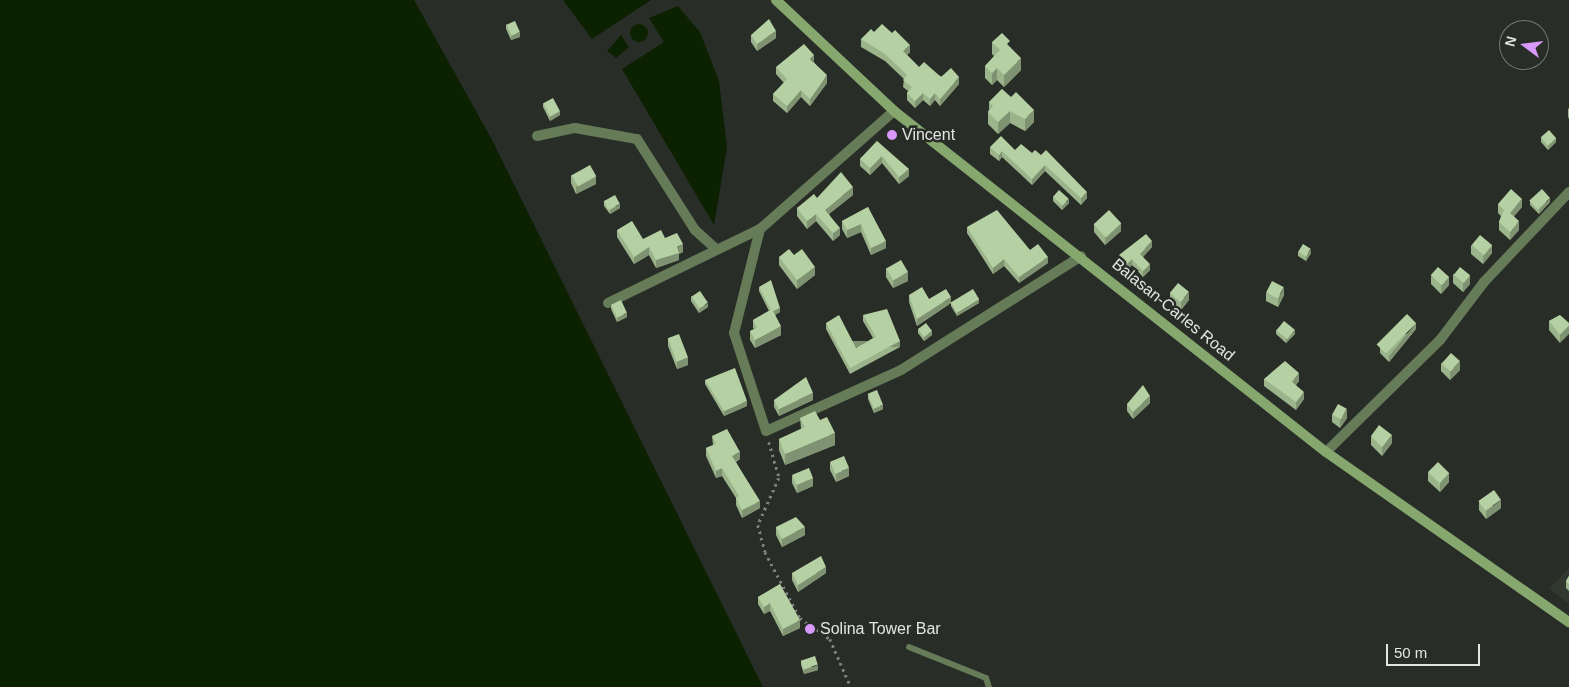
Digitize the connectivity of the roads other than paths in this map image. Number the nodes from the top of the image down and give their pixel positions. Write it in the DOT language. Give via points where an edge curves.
graph roads {
  1 [pos="776,0"];
  2 [pos="894,112"];
  3 [pos="537,136"];
  4 [pos="1569,192"];
  5 [pos="760,229"];
  6 [pos="716,249"];
  7 [pos="1081,256"];
  8 [pos="608,303"];
  9 [pos="1326,452"];
  10 [pos="1569,622"];
  11 [pos="909,647"];
  12 [pos="989,687"];
  1 -- 2 [label="main road, Balasan-Carles Road"];
  2 -- 5 [label="street"];
  2 -- 7 [label="main road, Balasan-Carles Road"];
  3 -- 6 [label="street" via="575,128 637,139 695,230"];
  4 -- 9 [label="street" via="1484,282 1440,340"];
  5 -- 6 [label="street"];
  5 -- 7 [label="street" via="734,333 766,430 901,370"];
  6 -- 8 [label="street"];
  7 -- 9 [label="main road, Balasan-Carles Road"];
  9 -- 10 [label="main road, Balasan-Carles Road"];
  11 -- 12 [label="lane" via="986,678"];
}
